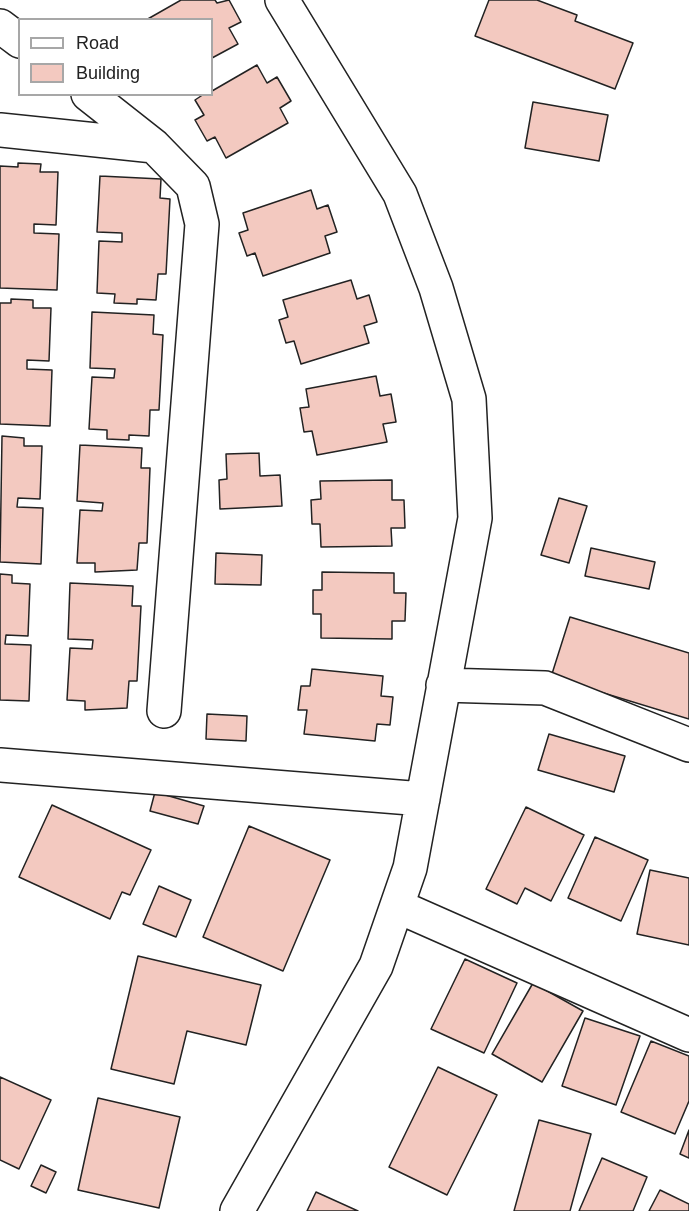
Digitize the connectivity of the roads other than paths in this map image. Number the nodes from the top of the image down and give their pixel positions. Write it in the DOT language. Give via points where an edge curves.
graph roads {
  1 [pos="282,0"];
  2 [pos="0,26"];
  3 [pos="18,40"];
  4 [pos="91,96"];
  5 [pos="0,130"];
  6 [pos="154,146"];
  7 [pos="443,685"];
  8 [pos="164,711"];
  9 [pos="689,745"];
  10 [pos="0,765"];
  11 [pos="423,799"];
  12 [pos="397,906"];
  13 [pos="689,1035"];
  14 [pos="237,1211"];
  1 -- 7 [label="street" via="400,194 436,288 469,399 475,518"];
  2 -- 3 [label="street"];
  4 -- 6 [label="street"];
  5 -- 6 [label="street"];
  6 -- 8 [label="street" via="193,186 202,224"];
  7 -- 9 [label="street" via="545,688"];
  7 -- 11 [label="street"];
  10 -- 11 [label="street"];
  11 -- 12 [label="street" via="410,868"];
  12 -- 13 [label="street"];
  12 -- 14 [label="street" via="376,966"];
}
